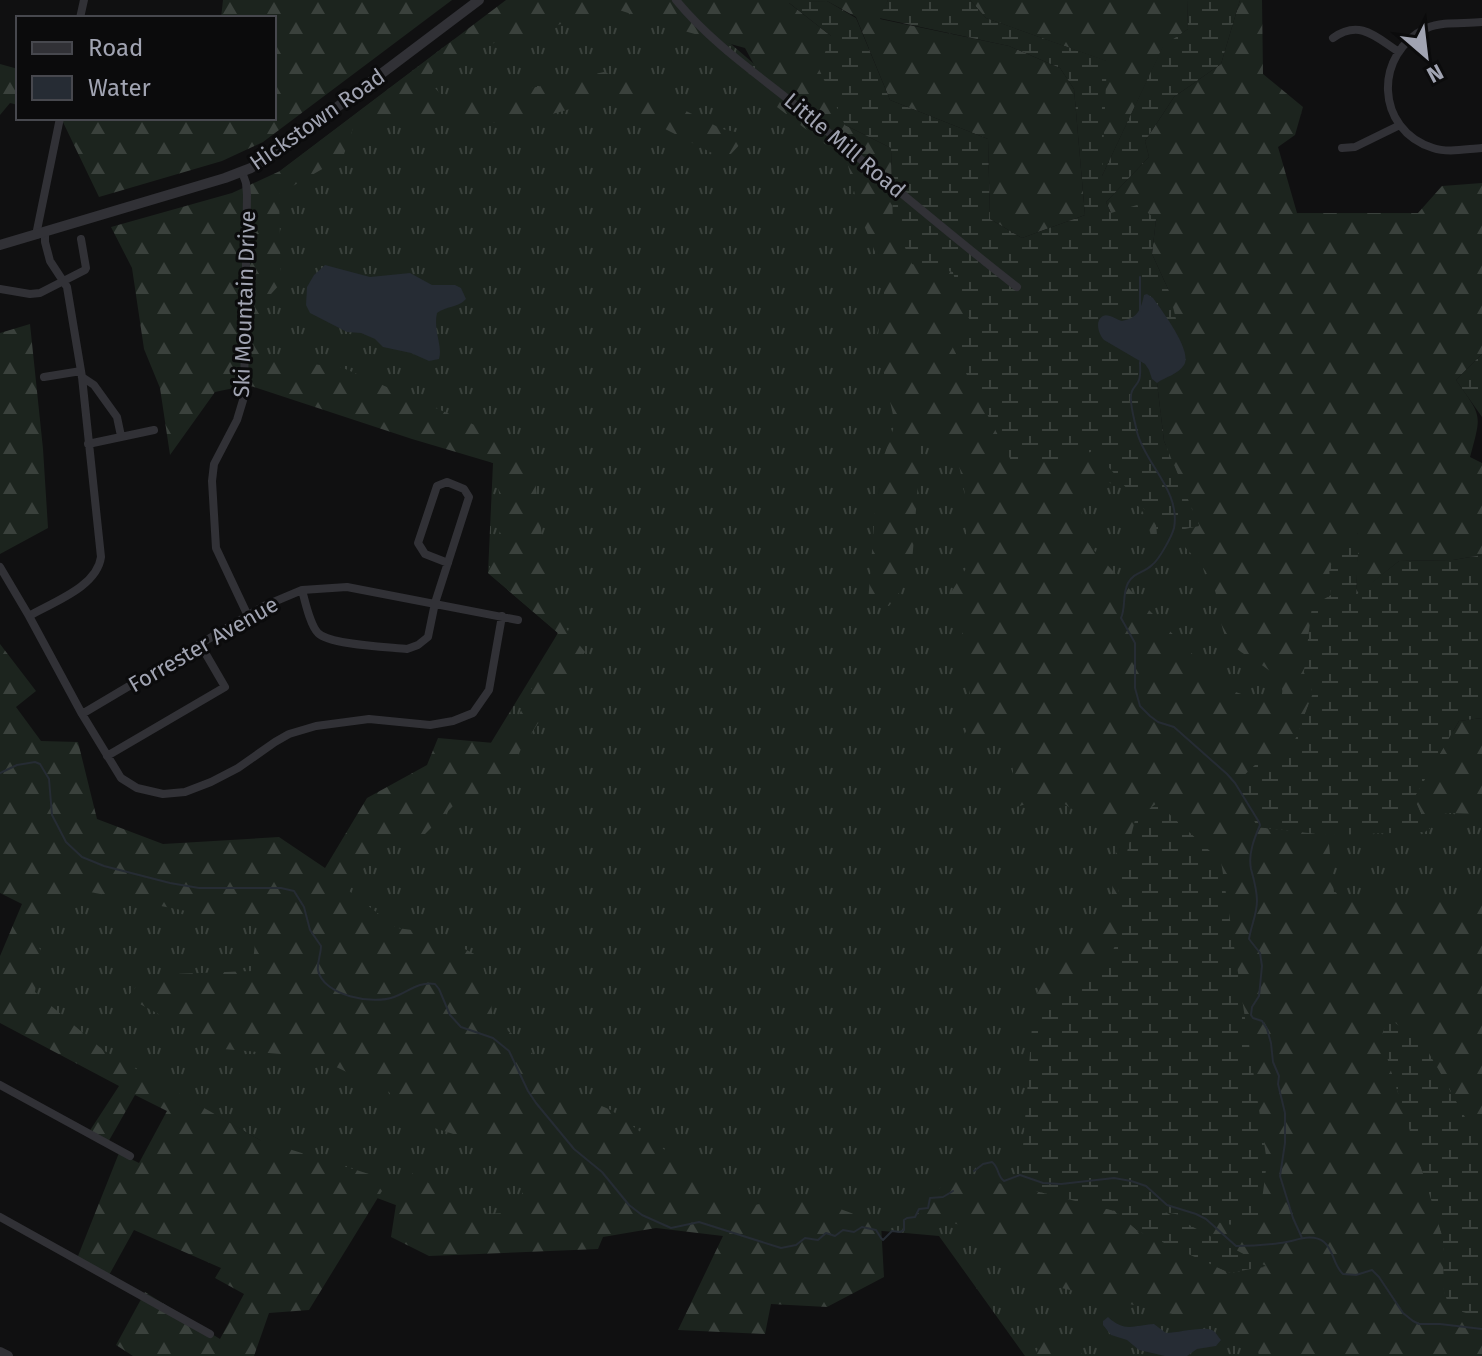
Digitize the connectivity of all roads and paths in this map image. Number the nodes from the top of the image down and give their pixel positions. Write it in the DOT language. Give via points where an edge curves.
graph roads {
  1 [pos="479,0"];
  2 [pos="676,0"];
  3 [pos="1482,22"];
  4 [pos="1333,38"];
  5 [pos="1399,52"];
  6 [pos="60,120"];
  7 [pos="1400,125"];
  8 [pos="1342,148"];
  9 [pos="1482,148"];
  10 [pos="242,172"];
  11 [pos="41,234"];
  12 [pos="81,239"];
  13 [pos="0,245"];
  14 [pos="63,280"];
  15 [pos="1017,287"];
  16 [pos="0,289"];
  17 [pos="81,374"];
  18 [pos="44,377"];
  19 [pos="154,430"];
  20 [pos="121,436"];
  21 [pos="88,444"];
  22 [pos="448,563"];
  23 [pos="0,567"];
  24 [pos="302,590"];
  25 [pos="435,603"];
  26 [pos="29,616"];
  27 [pos="248,616"];
  28 [pos="502,616"];
  29 [pos="518,620"];
  30 [pos="200,644"];
  31 [pos="82,714"];
  32 [pos="107,756"];
  33 [pos="0,1085"];
  34 [pos="130,1156"];
  35 [pos="0,1217"];
  36 [pos="210,1334"];
  37 [pos="0,1352"];
  38 [pos="8,1356"];
  1 -- 10 [label="street, Hickstown Road" via="275,154"];
  2 -- 15 [label="street, Little Mill Road" via="729,53"];
  3 -- 5 [label="street" via="1429,27"];
  4 -- 5 [label="street" via="1353,29 1366,30"];
  5 -- 7 [label="street" via="1388,79 1388,98"];
  6 -- 11 [label="street"];
  7 -- 8 [label="street"];
  7 -- 9 [label="street" via="1434,149"];
  10 -- 11 [label="street, Hickstown Road"];
  10 -- 27 [label="street, Ski Mountain Drive" via="247,195 244,397 214,464 212,495 216,548"];
  11 -- 13 [label="street, Hickstown Road"];
  11 -- 14 [label="street"];
  12 -- 14 [label="street" via="86,268"];
  14 -- 16 [label="street" via="40,293"];
  14 -- 17 [label="street"];
  17 -- 18 [label="street"];
  17 -- 20 [label="street" via="117,417"];
  17 -- 21 [label="street"];
  19 -- 20 [label="street"];
  20 -- 21 [label="street"];
  21 -- 26 [label="street" via="100,565 86,584"];
  22 -- 22 [label="street" via="469,497 447,482 437,486 418,543 425,554"];
  22 -- 25 [label="street"];
  23 -- 26 [label="street"];
  24 -- 25 [label="street, Forrester Avenue" via="347,587"];
  24 -- 25 [label="street" via="317,633 329,640 407,649 428,637"];
  24 -- 27 [label="street, Forrester Avenue"];
  25 -- 28 [label="street, Forrester Avenue"];
  26 -- 31 [label="street"];
  27 -- 30 [label="street, Forrester Avenue"];
  28 -- 29 [label="street, Forrester Avenue"];
  28 -- 32 [label="street" via="489,690 473,713 453,721 430,725 369,719 316,726 289,734 238,768 185,792 137,788 121,778"];
  30 -- 31 [label="street, Forrester Avenue"];
  30 -- 32 [label="street" via="225,687"];
  31 -- 32 [label="street"];
  33 -- 34 [label="street"];
  35 -- 36 [label="street"];
  37 -- 38 [label="street"];
}
